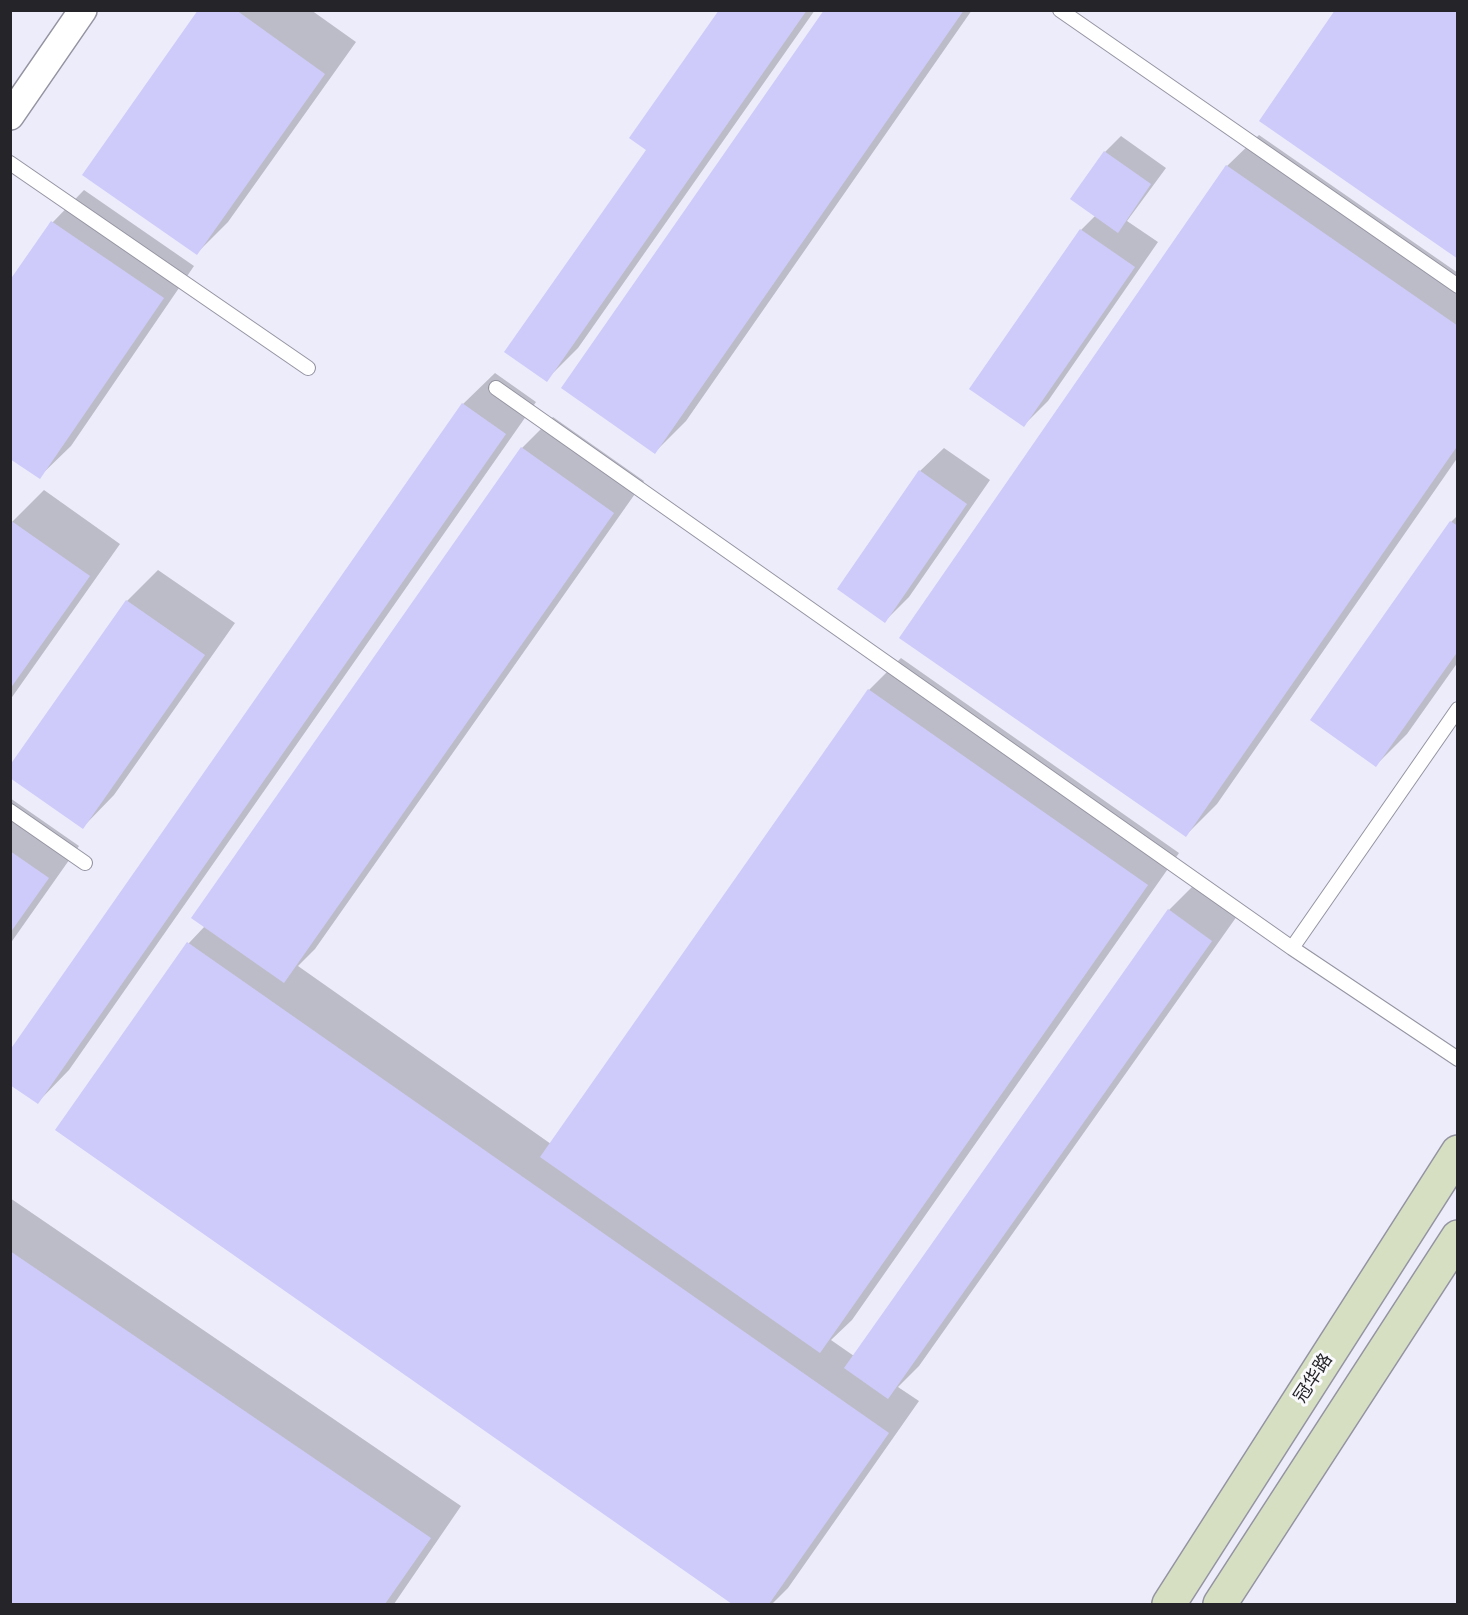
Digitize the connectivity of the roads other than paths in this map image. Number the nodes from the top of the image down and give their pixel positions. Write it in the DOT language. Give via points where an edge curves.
graph roads {
  1 [pos="83,10"];
  2 [pos="1060,10"];
  3 [pos="10,116"];
  4 [pos="10,163"];
  5 [pos="1458,286"];
  6 [pos="308,368"];
  7 [pos="496,388"];
  8 [pos="1458,709"];
  9 [pos="10,811"];
  10 [pos="86,863"];
  11 [pos="1292,948"];
  12 [pos="1458,1059"];
  13 [pos="1458,1152"];
  14 [pos="1458,1238"];
  15 [pos="1169,1605"];
  16 [pos="1220,1605"];
  1 -- 3 [label="street"];
  2 -- 5 [label="lane"];
  4 -- 6 [label="lane"];
  7 -- 11 [label="lane"];
  8 -- 11 [label="lane"];
  9 -- 10 [label="lane"];
  11 -- 12 [label="lane"];
  13 -- 15 [label="main road, 冠华路"];
  14 -- 16 [label="main road"];
}
